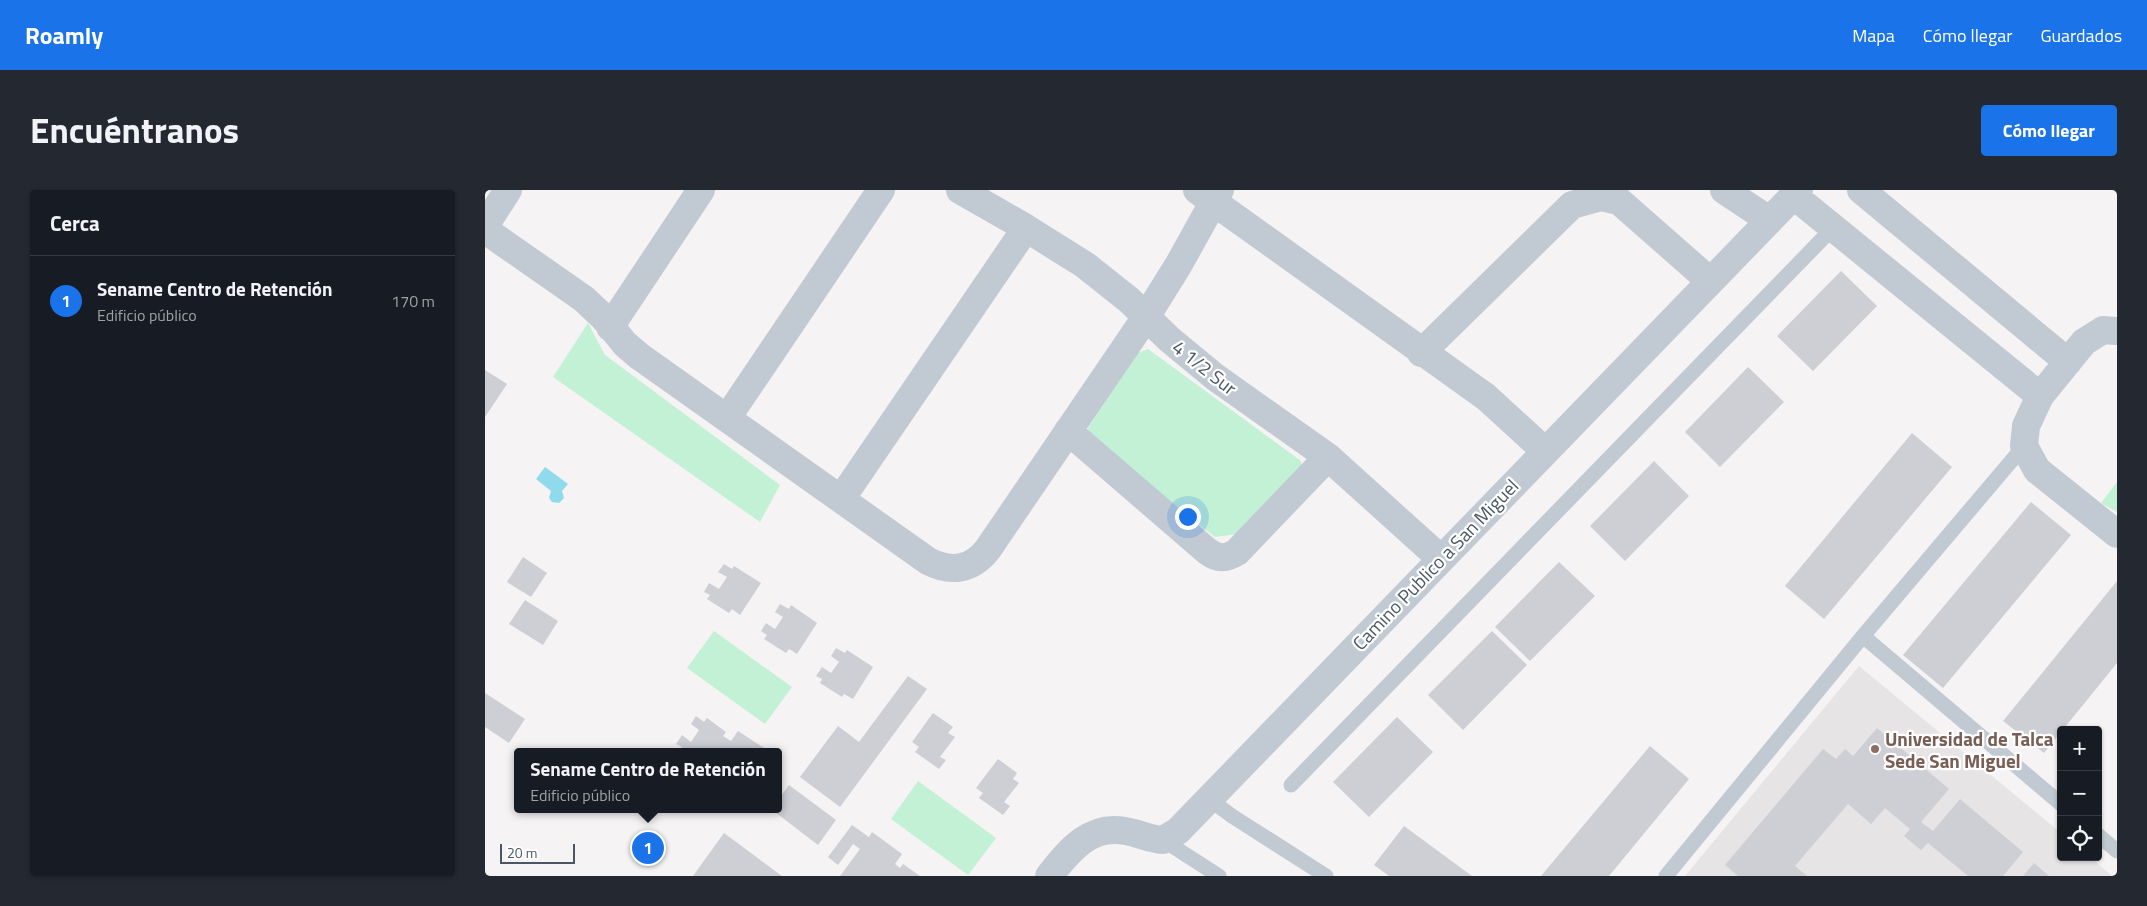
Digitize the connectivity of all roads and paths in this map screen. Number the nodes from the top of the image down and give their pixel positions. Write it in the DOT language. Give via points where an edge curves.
graph roads {
  1 [pos="508,190"];
  2 [pos="701,190"];
  3 [pos="881,190"];
  4 [pos="960,190"];
  5 [pos="1724,190"];
  6 [pos="1861,190"];
  7 [pos="1796,193"];
  8 [pos="1210,194"];
  9 [pos="1769,220"];
  10 [pos="485,226"];
  11 [pos="1026,228"];
  12 [pos="1833,228"];
  13 [pos="485,230"];
  14 [pos="1710,281"];
  15 [pos="1146,317"];
  16 [pos="610,327"];
  17 [pos="2117,331"];
  18 [pos="1421,353"];
  19 [pos="2068,362"];
  20 [pos="2040,396"];
  21 [pos="727,418"];
  22 [pos="1068,432"];
  23 [pos="2023,446"];
  24 [pos="1545,451"];
  25 [pos="1328,457"];
  26 [pos="841,499"];
  27 [pos="2117,534"];
  28 [pos="1440,558"];
  29 [pos="1863,636"];
  30 [pos="1291,785"];
  31 [pos="1209,799"];
  32 [pos="2057,801"];
  33 [pos="2102,839"];
  34 [pos="1163,840"];
  35 [pos="2117,852"];
  36 [pos="1049,876"];
  37 [pos="1219,876"];
  38 [pos="1326,876"];
  39 [pos="1666,876"];
  1 -- 10 [label="street"];
  2 -- 16 [label="street"];
  3 -- 21 [label="street"];
  4 -- 11 [label="street, 4 1/2 Sur"];
  5 -- 9 [label="street"];
  6 -- 19 [label="street"];
  7 -- 9 [label="street, Camino Publico a San Miguel"];
  7 -- 12 [label="street"];
  8 -- 15 [label="street"];
  8 -- 18 [label="street"];
  9 -- 14 [label="street, Camino Publico a San Miguel"];
  11 -- 15 [label="street, 4 1/2 Sur" via="1085,265"];
  11 -- 26 [label="street"];
  12 -- 20 [label="street"];
  12 -- 30 [label="lane"];
  13 -- 16 [label="street" via="584,299"];
  14 -- 18 [label="street" via="1619,201 1601,197 1572,205"];
  14 -- 24 [label="street, Camino Publico a San Miguel"];
  15 -- 22 [label="street"];
  15 -- 25 [label="street, 4 1/2 Sur" via="1215,377"];
  16 -- 21 [label="street" via="639,356"];
  17 -- 19 [label="street" via="2103,330 2084,342"];
  18 -- 24 [label="street" via="1486,397"];
  19 -- 20 [label="street"];
  20 -- 23 [label="street" via="2026,426"];
  21 -- 26 [label="street"];
  22 -- 25 [label="street" via="1207,551 1225,558 1237,552"];
  22 -- 26 [label="street" via="981,558 961,568 949,569 928,561"];
  23 -- 27 [label="street" via="2037,470"];
  23 -- 29 [label="lane"];
  24 -- 28 [label="street, Camino Publico a San Miguel"];
  25 -- 28 [label="street, 4 1/2 Sur"];
  28 -- 31 [label="street, Camino Publico a San Miguel"];
  29 -- 32 [label="lane"];
  29 -- 39 [label="lane"];
  31 -- 34 [label="street, Camino Publico a San Miguel" via="1178,830"];
  31 -- 38 [label="lane"];
  33 -- 35 [label="lane"];
  34 -- 36 [label="street" via="1115,830 1103,831 1079,842"];
  34 -- 37 [label="lane"];
}
